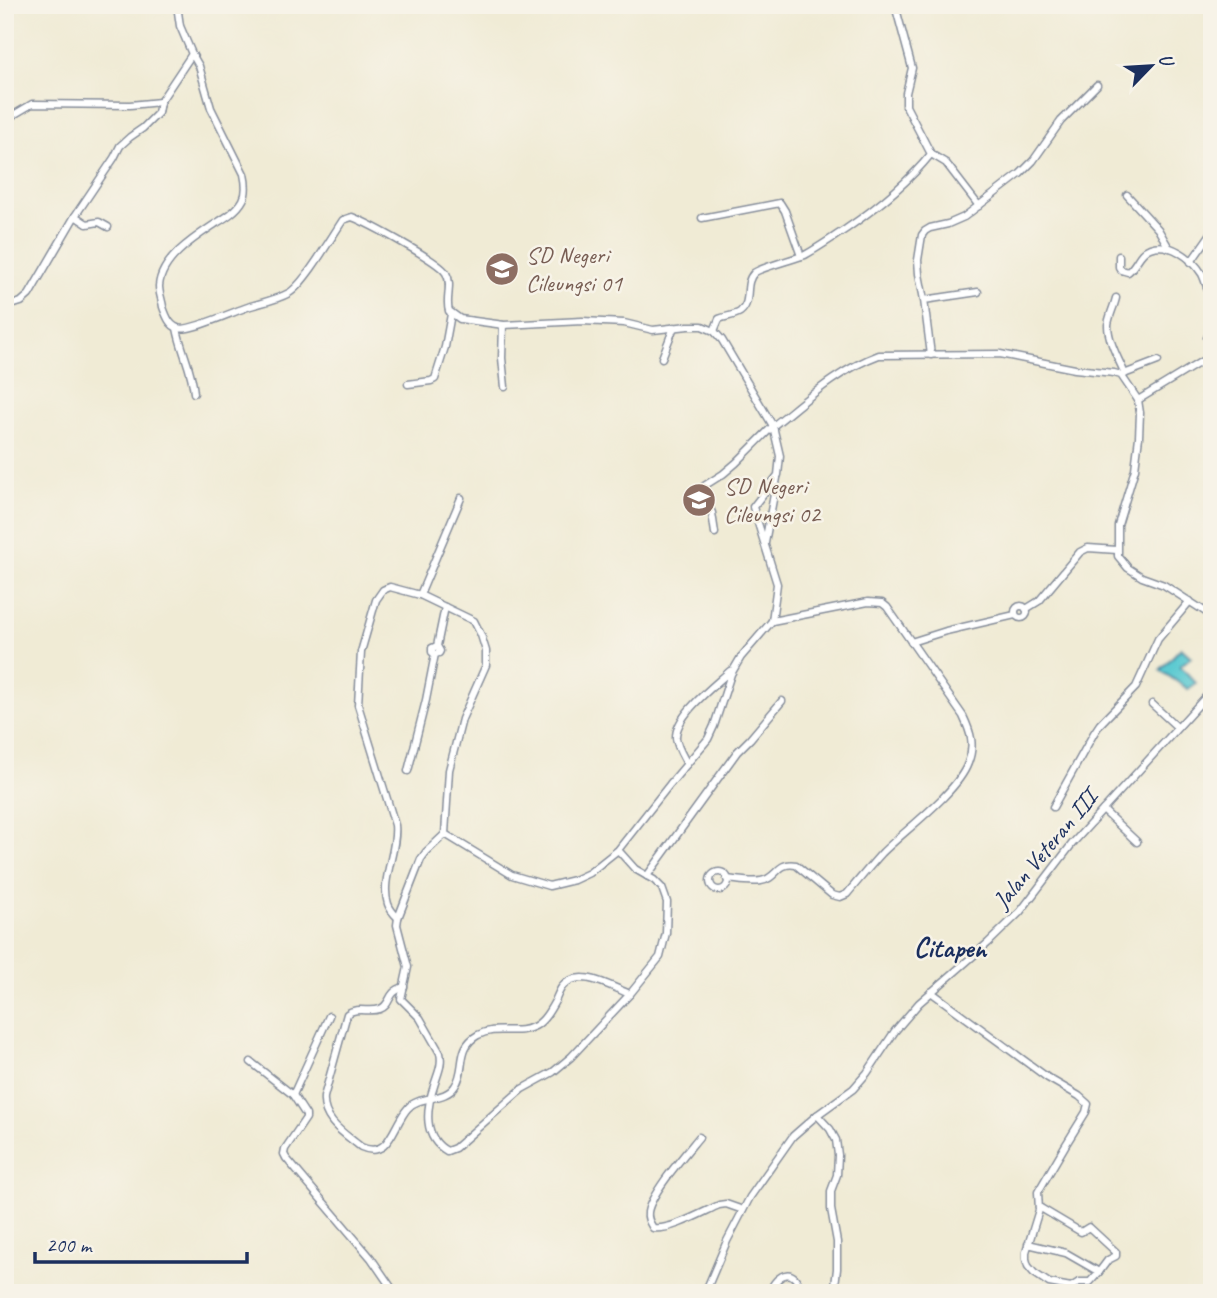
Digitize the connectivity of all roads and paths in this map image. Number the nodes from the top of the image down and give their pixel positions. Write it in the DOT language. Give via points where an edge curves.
graph roads {
  1 [pos="177,5"];
  2 [pos="895,5"];
  3 [pos="192,54"];
  4 [pos="1097,85"];
  5 [pos="160,102"];
  6 [pos="5,120"];
  7 [pos="930,154"];
  8 [pos="1128,195"];
  9 [pos="979,206"];
  10 [pos="75,216"];
  11 [pos="702,218"];
  12 [pos="108,227"];
  13 [pos="1212,232"];
  14 [pos="1169,248"];
  15 [pos="801,256"];
  16 [pos="1119,256"];
  17 [pos="1191,262"];
  18 [pos="978,292"];
  19 [pos="1116,298"];
  20 [pos="924,300"];
  21 [pos="1212,300"];
  22 [pos="5,307"];
  23 [pos="451,314"];
  24 [pos="502,325"];
  25 [pos="674,327"];
  26 [pos="177,328"];
  27 [pos="1212,328"];
  28 [pos="714,331"];
  29 [pos="931,355"];
  30 [pos="1212,355"];
  31 [pos="662,358"];
  32 [pos="1158,361"];
  33 [pos="1123,375"];
  34 [pos="408,384"];
  35 [pos="505,387"];
  36 [pos="194,393"];
  37 [pos="1138,400"];
  38 [pos="773,426"];
  39 [pos="778,475"];
  40 [pos="461,498"];
  41 [pos="715,533"];
  42 [pos="765,545"];
  43 [pos="1117,550"];
  44 [pos="420,595"];
  45 [pos="1190,601"];
  46 [pos="445,607"];
  47 [pos="1212,616"];
  48 [pos="772,621"];
  49 [pos="912,642"];
  50 [pos="737,665"];
  51 [pos="1212,690"];
  52 [pos="782,701"];
  53 [pos="1152,704"];
  54 [pos="1177,727"];
  55 [pos="687,764"];
  56 [pos="408,771"];
  57 [pos="1053,807"];
  58 [pos="1103,810"];
  59 [pos="444,834"];
  60 [pos="1137,842"];
  61 [pos="618,850"];
  62 [pos="647,876"];
  63 [pos="727,879"];
  64 [pos="398,918"];
  65 [pos="404,987"];
  66 [pos="930,992"];
  67 [pos="631,994"];
  68 [pos="329,1016"];
  69 [pos="251,1062"];
  70 [pos="293,1095"];
  71 [pos="429,1100"];
  72 [pos="817,1115"];
  73 [pos="699,1137"];
  74 [pos="1039,1207"];
  75 [pos="743,1210"];
  76 [pos="1028,1244"];
  77 [pos="1099,1272"];
  78 [pos="395,1293"];
  79 [pos="705,1293"];
  80 [pos="769,1293"];
  81 [pos="801,1293"];
  82 [pos="834,1293"];
  1 -- 3 [label="street"];
  2 -- 7 [label="street" via="912,68 906,106"];
  3 -- 5 [label="street"];
  3 -- 26 [label="street" via="211,108 244,174 246,190 236,209 166,265 159,288 165,314"];
  4 -- 9 [label="street" via="1061,121 1026,169"];
  5 -- 6 [label="street" via="32,104"];
  5 -- 10 [label="street" via="158,113 120,146"];
  7 -- 9 [label="street" via="946,163"];
  7 -- 15 [label="street" via="885,201"];
  8 -- 14 [label="street"];
  9 -- 20 [label="street" via="922,235 918,260"];
  10 -- 12 [label="street" via="87,224 99,222"];
  10 -- 22 [label="street" via="29,295"];
  11 -- 15 [label="street" via="780,203"];
  13 -- 17 [label="street"];
  14 -- 16 [label="street" via="1148,249 1128,272 1119,267"];
  14 -- 17 [label="street"];
  15 -- 28 [label="street" via="754,272 745,307 719,319"];
  17 -- 21 [label="street"];
  18 -- 20 [label="street"];
  19 -- 33 [label="street" via="1109,330"];
  20 -- 29 [label="street"];
  23 -- 24 [label="street"];
  23 -- 26 [label="street" via="445,271 352,217 343,220 290,292 193,328"];
  23 -- 34 [label="street" via="435,379"];
  24 -- 25 [label="street" via="593,321 653,330"];
  24 -- 35 [label="street"];
  25 -- 28 [label="street" via="702,326"];
  25 -- 31 [label="street"];
  26 -- 36 [label="street"];
  27 -- 30 [label="street" via="1207,338"];
  28 -- 38 [label="street"];
  29 -- 33 [label="street" via="1000,354"];
  29 -- 38 [label="street" via="879,355 866,360"];
  30 -- 37 [label="street"];
  32 -- 33 [label="street"];
  33 -- 37 [label="street"];
  37 -- 43 [label="street" via="1137,455 1118,525"];
  38 -- 39 [label="street" via="780,456"];
  38 -- 41 [label="street" via="736,463 704,486"];
  39 -- 42 [label="street"];
  39 -- 42 [label="street" via="753,507"];
  40 -- 44 [label="street"];
  42 -- 48 [label="street" via="777,584"];
  43 -- 45 [label="street" via="1128,568"];
  43 -- 49 [label="street" via="1088,548 1080,552 1039,601 1026,609 1025,617 1015,615"];
  44 -- 46 [label="street"];
  44 -- 64 [label="street" via="390,587 380,593 361,652 358,682 358,705 396,825 386,895"];
  45 -- 47 [label="street"];
  45 -- 57 [label="street" via="1158,639 1136,687 1100,723"];
  46 -- 56 [label="street"];
  46 -- 59 [label="street" via="474,621 486,651 486,665 462,719 449,770"];
  48 -- 49 [label="street" via="881,603"];
  48 -- 50 [label="street"];
  49 -- 63 [label="street" via="971,733 967,766 952,788 843,896 835,897 792,864 783,865 763,881"];
  50 -- 55 [label="street" via="708,739"];
  50 -- 55 [label="street" via="691,708 677,728 676,739"];
  51 -- 54 [label="street, Jalan Veteran III"];
  52 -- 62 [label="street" via="737,752"];
  53 -- 54 [label="street"];
  54 -- 58 [label="street, Jalan Veteran III"];
  55 -- 61 [label="street"];
  58 -- 60 [label="street"];
  58 -- 66 [label="street, Jalan Veteran III" via="1020,912"];
  59 -- 61 [label="street" via="512,875 549,886 589,873"];
  59 -- 64 [label="street" via="421,859"];
  61 -- 62 [label="street"];
  62 -- 67 [label="street" via="662,888 667,902 666,933 660,957"];
  64 -- 65 [label="street" via="408,967"];
  65 -- 71 [label="street" via="401,999 420,1018 442,1059"];
  65 -- 71 [label="street" via="393,991 385,1007 347,1013 324,1105 332,1122 361,1147 373,1150 386,1144 410,1105"];
  66 -- 72 [label="street, Jalan Veteran III" via="860,1081"];
  66 -- 74 [label="street" via="1088,1104 1038,1192"];
  67 -- 71 [label="street" via="591,979 572,978 537,1025 526,1030 496,1030 473,1039 464,1050 454,1088"];
  67 -- 71 [label="street" via="571,1057 522,1089 455,1149 447,1151 431,1134"];
  68 -- 70 [label="street"];
  69 -- 70 [label="street"];
  70 -- 78 [label="street" via="306,1118 285,1149 286,1158"];
  72 -- 75 [label="street, Jalan Veteran III" via="786,1144"];
  72 -- 82 [label="street" via="836,1140 838,1155 831,1191 837,1242"];
  73 -- 75 [label="street" via="650,1206 653,1228 678,1223 719,1205"];
  74 -- 76 [label="street"];
  74 -- 77 [label="street" via="1081,1232 1090,1227 1116,1252"];
  75 -- 79 [label="street, Jalan Veteran III"];
  76 -- 77 [label="street" via="1066,1253"];
  76 -- 77 [label="street" via="1028,1266 1049,1283 1071,1287 1090,1282"];
  80 -- 81 [label="street" via="775,1280 787,1274 798,1279"];
}
